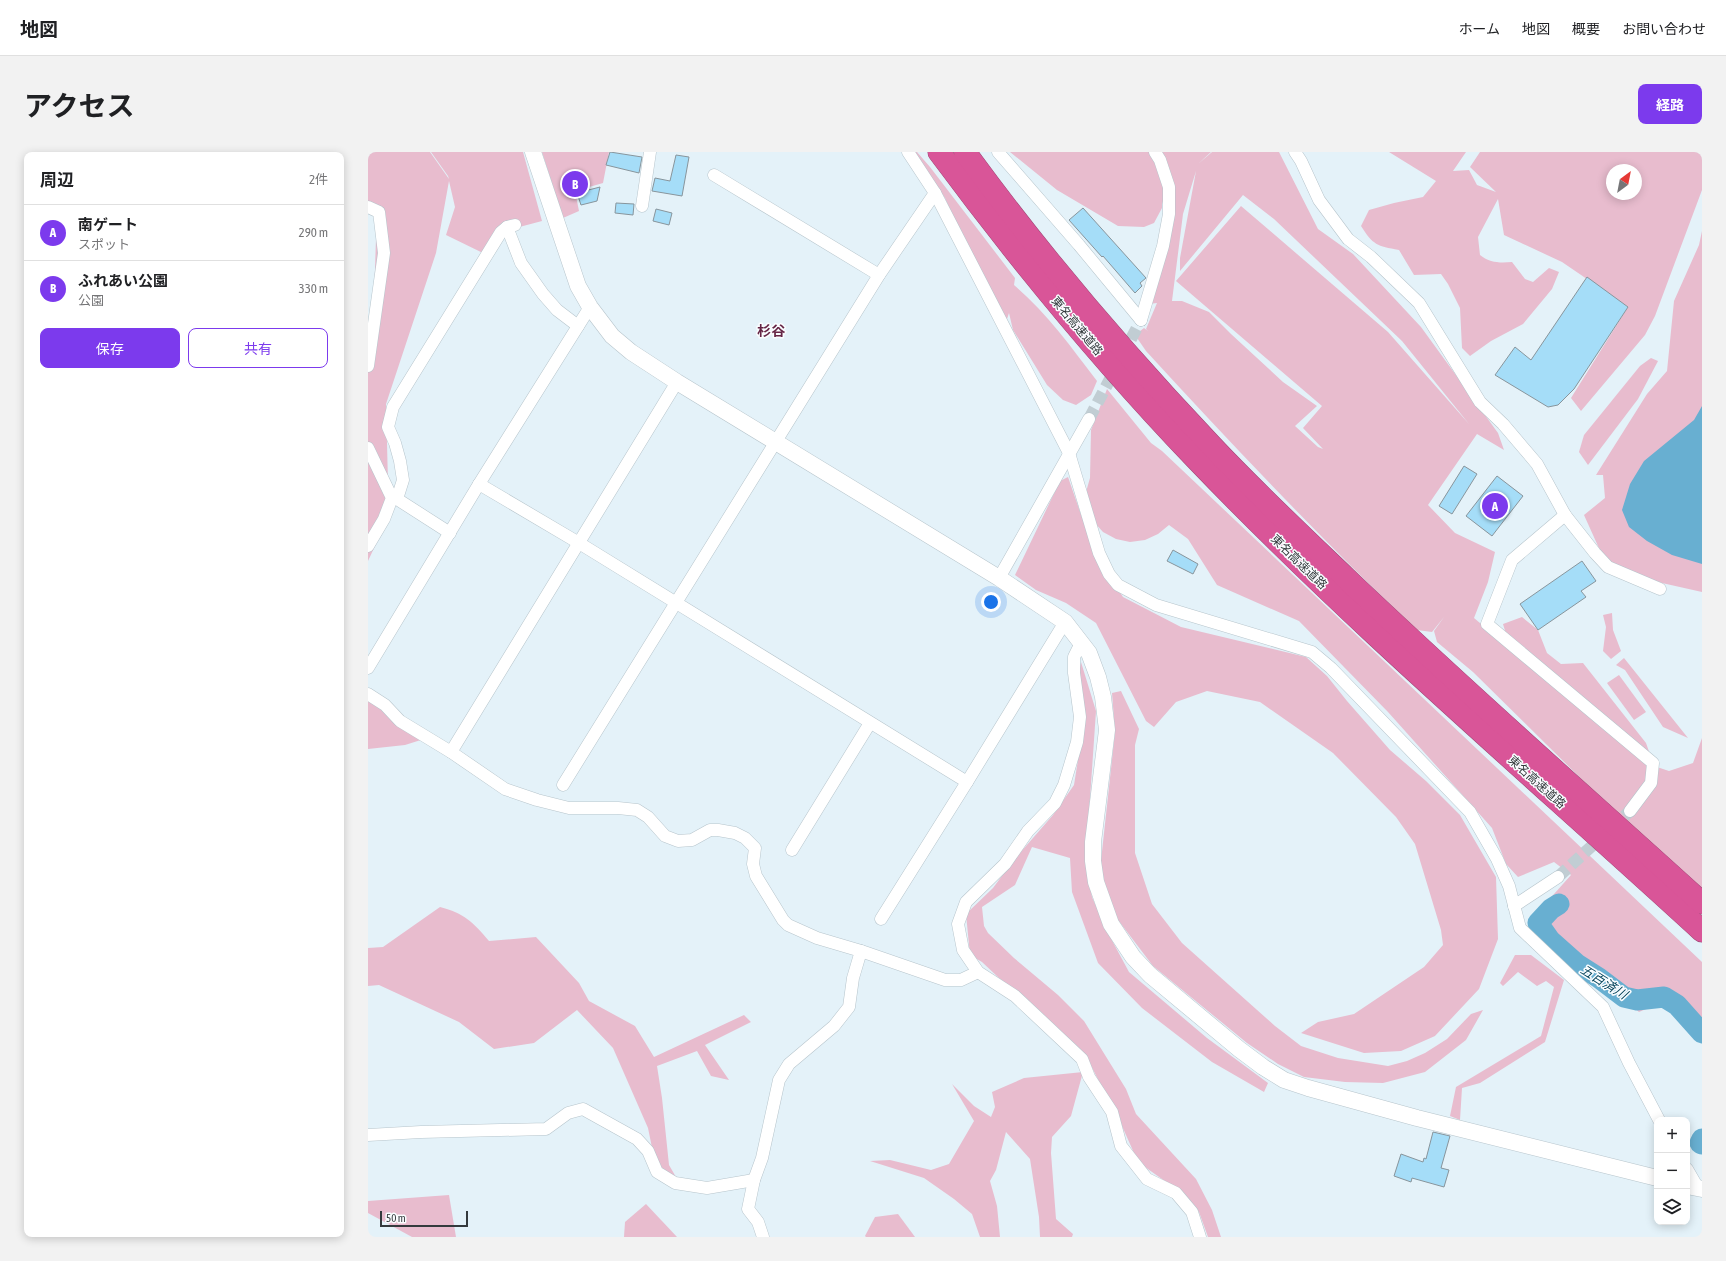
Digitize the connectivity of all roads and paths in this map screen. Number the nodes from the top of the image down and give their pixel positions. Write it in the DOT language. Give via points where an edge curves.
graph roads {
  1 [pos="532,152"];
  2 [pos="650,152"];
  3 [pos="908,152"];
  4 [pos="939,152"];
  5 [pos="965,152"];
  6 [pos="998,152"];
  7 [pos="1155,152"];
  8 [pos="1295,152"];
  9 [pos="714,175"];
  10 [pos="935,193"];
  11 [pos="642,206"];
  12 [pos="368,207"];
  13 [pos="879,275"];
  14 [pos="590,306"];
  15 [pos="578,326"];
  16 [pos="368,366"];
  17 [pos="677,382"];
  18 [pos="1089,419"];
  19 [pos="776,443"];
  20 [pos="368,448"];
  21 [pos="1069,454"];
  22 [pos="479,484"];
  23 [pos="1565,515"];
  24 [pos="450,534"];
  25 [pos="579,544"];
  26 [pos="368,546"];
  27 [pos="1000,578"];
  28 [pos="1660,589"];
  29 [pos="676,603"];
  30 [pos="1065,622"];
  31 [pos="1081,643"];
  32 [pos="368,668"];
  33 [pos="368,694"];
  34 [pos="870,723"];
  35 [pos="451,752"];
  36 [pos="967,782"];
  37 [pos="563,785"];
  38 [pos="1630,811"];
  39 [pos="792,850"];
  40 [pos="1558,877"];
  41 [pos="1702,903"];
  42 [pos="1514,906"];
  43 [pos="881,918"];
  44 [pos="1702,931"];
  45 [pos="861,951"];
  46 [pos="978,972"];
  47 [pos="1657,1117"];
  48 [pos="368,1135"];
  49 [pos="1690,1175"];
  50 [pos="1654,1177"];
  51 [pos="754,1180"];
  52 [pos="1697,1189"];
  53 [pos="763,1237"];
  54 [pos="1200,1237"];
  1 -- 14 [label="street" via="578,286"];
  2 -- 11 [label="street"];
  3 -- 10 [label="street"];
  4 -- 44 [label="highway, 東名高速道路" via="1050,295 1122,379 1202,465 1378,637"];
  5 -- 41 [label="highway, 東名高速道路" via="1065,282 1211,446 1392,622"];
  6 -- 7 [label="street" via="1075,239 1141,320 1163,246 1169,214 1170,186"];
  8 -- 23 [label="street" via="1319,200 1348,239 1371,257 1419,303 1480,402 1503,424 1537,464"];
  9 -- 13 [label="street"];
  10 -- 13 [label="street"];
  10 -- 21 [label="street"];
  12 -- 16 [label="street" via="379,212 384,253"];
  13 -- 19 [label="street"];
  14 -- 15 [label="street"];
  14 -- 17 [label="street" via="612,336 631,352"];
  15 -- 22 [label="street"];
  15 -- 24 [label="street" via="557,310 521,263 511,226 497,238 393,407 388,427 395,443 403,480 397,499"];
  17 -- 19 [label="street"];
  17 -- 25 [label="street"];
  18 -- 21 [label="street"];
  19 -- 27 [label="street"];
  19 -- 29 [label="street"];
  20 -- 26 [label="street" via="392,498 384,519"];
  21 -- 27 [label="street"];
  21 -- 42 [label="street" via="1099,553 1109,574 1118,585 1156,605 1312,652 1363,700 1470,812 1497,859"];
  22 -- 24 [label="street"];
  22 -- 25 [label="street"];
  23 -- 28 [label="street" via="1608,567"];
  23 -- 38 [label="street" via="1512,560 1487,624 1653,763 1651,783"];
  24 -- 32 [label="street"];
  25 -- 29 [label="street"];
  25 -- 35 [label="street"];
  27 -- 30 [label="street"];
  29 -- 34 [label="street"];
  29 -- 37 [label="street"];
  30 -- 31 [label="street"];
  30 -- 36 [label="street"];
  31 -- 46 [label="street" via="1074,657 1080,717 1077,742 1064,785 1055,803 1028,831 1005,864 966,902 958,924 963,950"];
  31 -- 50 [label="street" via="1089,653 1098,677 1107,730 1093,842 1096,882 1111,924 1132,957 1150,975 1257,1063 1284,1080 1417,1118"];
  33 -- 35 [label="street" via="385,705 400,721"];
  34 -- 36 [label="street"];
  34 -- 39 [label="street"];
  35 -- 45 [label="street" via="505,789 569,808 637,810 648,817 665,836 678,841 692,840 710,830 735,833 755,848 753,864 756,876 788,925 817,938"];
  36 -- 43 [label="street"];
  40 -- 42 [label="street"];
  42 -- 47 [label="street" via="1520,928 1603,1007"];
  45 -- 46 [label="street" via="945,980 961,980"];
  45 -- 51 [label="street" via="853,978 849,1007 834,1026 788,1064 779,1080 762,1158"];
  46 -- 54 [label="street" via="1015,996 1082,1059 1089,1077 1112,1112 1120,1146 1147,1179 1176,1193 1192,1212"];
  48 -- 51 [label="street" via="546,1129 568,1113 583,1109 637,1139 648,1151 657,1172 675,1183 707,1188"];
  49 -- 52 [label="street"];
  51 -- 53 [label="street" via="748,1209 758,1222"];
}
